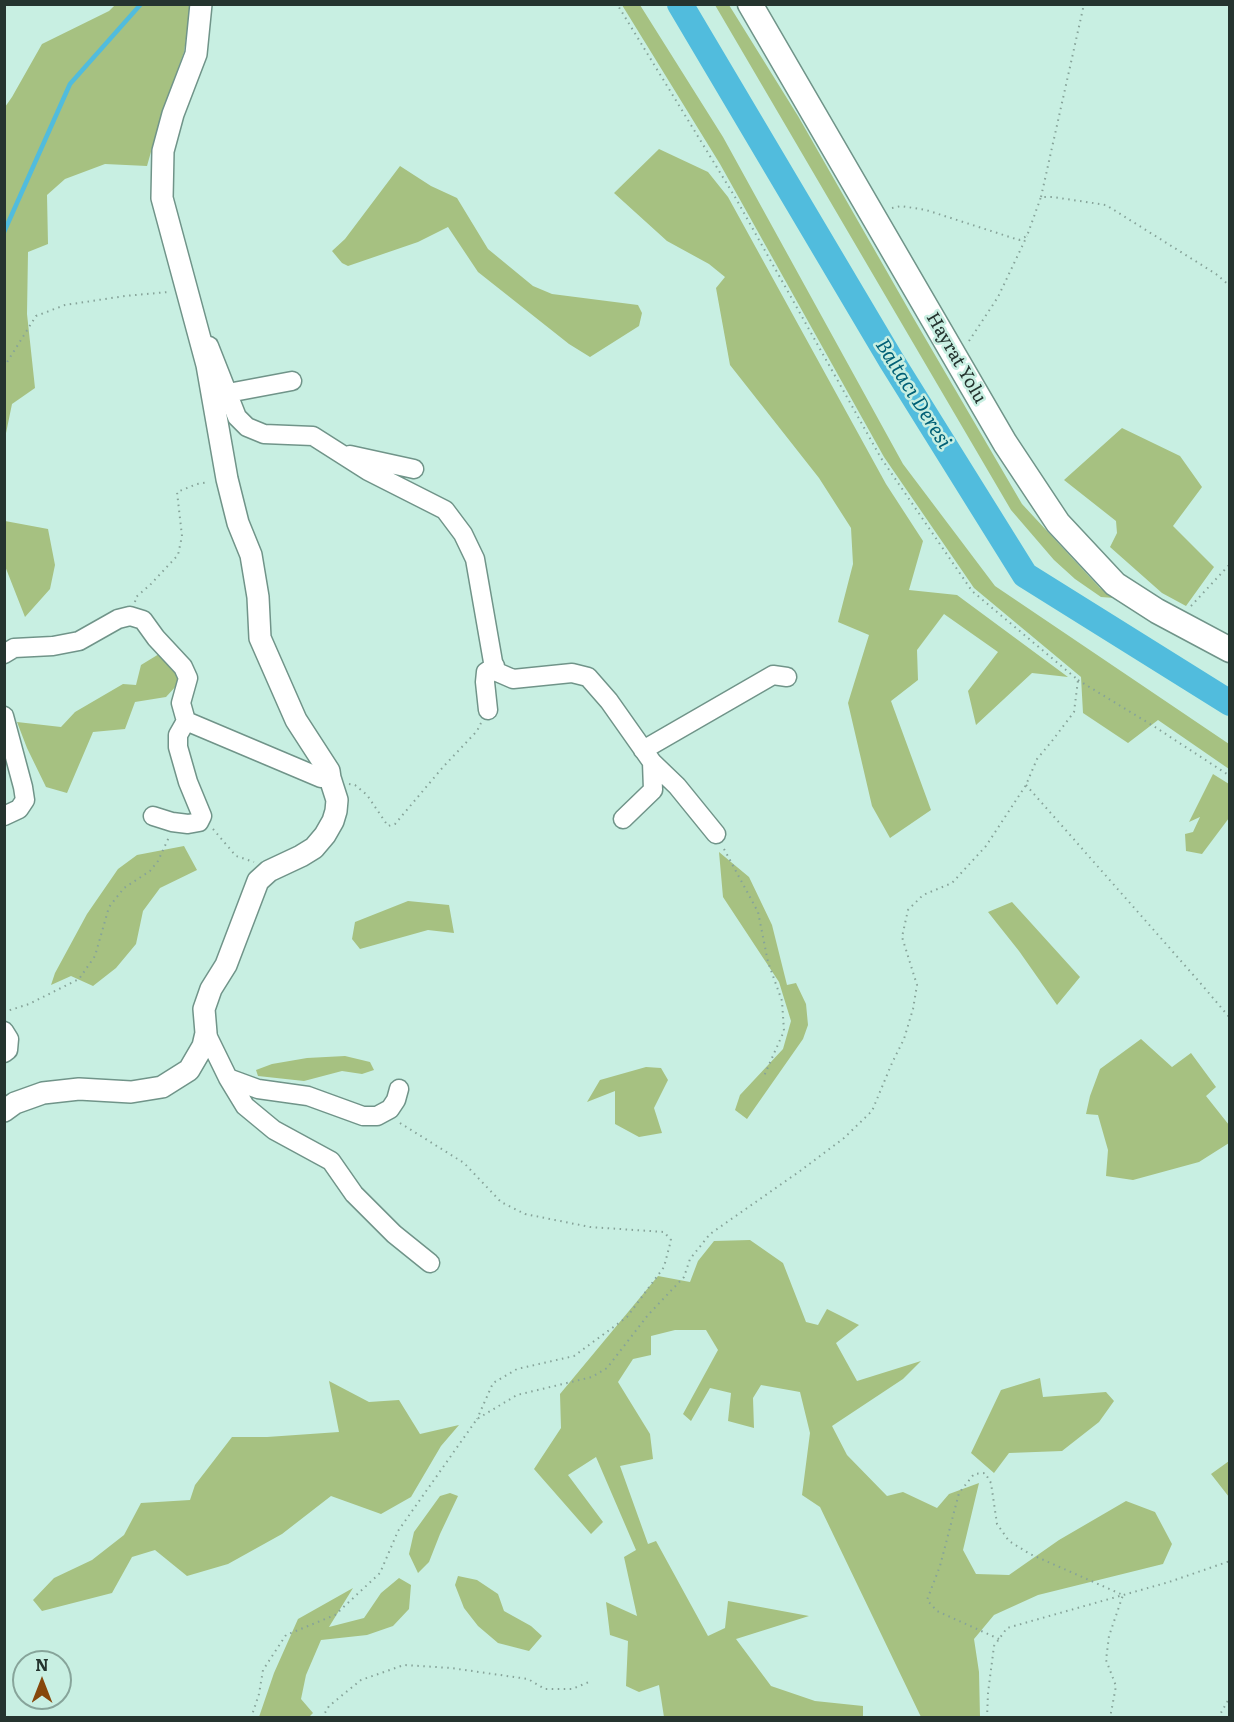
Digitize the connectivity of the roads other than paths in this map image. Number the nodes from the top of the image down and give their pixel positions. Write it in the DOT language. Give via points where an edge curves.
graph roads {
  1 [pos="201,4"];
  2 [pos="750,4"];
  3 [pos="187,292"];
  4 [pos="292,381"];
  5 [pos="228,393"];
  6 [pos="337,452"];
  7 [pos="414,469"];
  8 [pos="1230,650"];
  9 [pos="4,654"];
  10 [pos="495,666"];
  11 [pos="787,677"];
  12 [pos="488,710"];
  13 [pos="4,716"];
  14 [pos="186,721"];
  15 [pos="648,756"];
  16 [pos="331,780"];
  17 [pos="4,816"];
  18 [pos="153,816"];
  19 [pos="623,819"];
  20 [pos="716,834"];
  21 [pos="4,1031"];
  22 [pos="206,1033"];
  23 [pos="4,1053"];
  24 [pos="228,1078"];
  25 [pos="399,1089"];
  26 [pos="4,1111"];
  27 [pos="430,1263"];
  1 -- 3 [label="street" via="196,54 163,151 162,198"];
  2 -- 8 [label="main road, Hayrat Yolu" via="1005,443 1058,523 1115,584"];
  3 -- 5 [label="street"];
  3 -- 16 [label="street" via="207,365 237,523 251,555 260,638 296,720 326,764"];
  4 -- 5 [label="street"];
  5 -- 6 [label="street" via="237,417 247,427 264,434 313,436"];
  6 -- 7 [label="street"];
  6 -- 10 [label="street" via="445,510 463,534 475,559"];
  9 -- 14 [label="street" via="14,648 79,641 130,616 143,620 188,678 181,703"];
  10 -- 12 [label="street" via="486,672"];
  10 -- 15 [label="street" via="497,672 513,679 572,673 588,677"];
  11 -- 15 [label="street" via="773,675"];
  13 -- 17 [label="street" via="25,800 19,809"];
  14 -- 16 [label="street"];
  14 -- 18 [label="street" via="178,735 178,747 202,816 199,822 188,824"];
  15 -- 19 [label="street" via="653,790"];
  15 -- 20 [label="street"];
  16 -- 22 [label="street" via="336,811 325,836 314,848 269,871 258,881 226,965 204,1009"];
  21 -- 23 [label="street" via="9,1039"];
  22 -- 24 [label="street"];
  22 -- 26 [label="street" via="189,1070 162,1087 132,1092 79,1089 43,1093"];
  24 -- 25 [label="street" via="258,1089 308,1096 363,1116 377,1116 390,1109"];
  24 -- 27 [label="street" via="245,1106 274,1130 331,1161 354,1194"];
}
